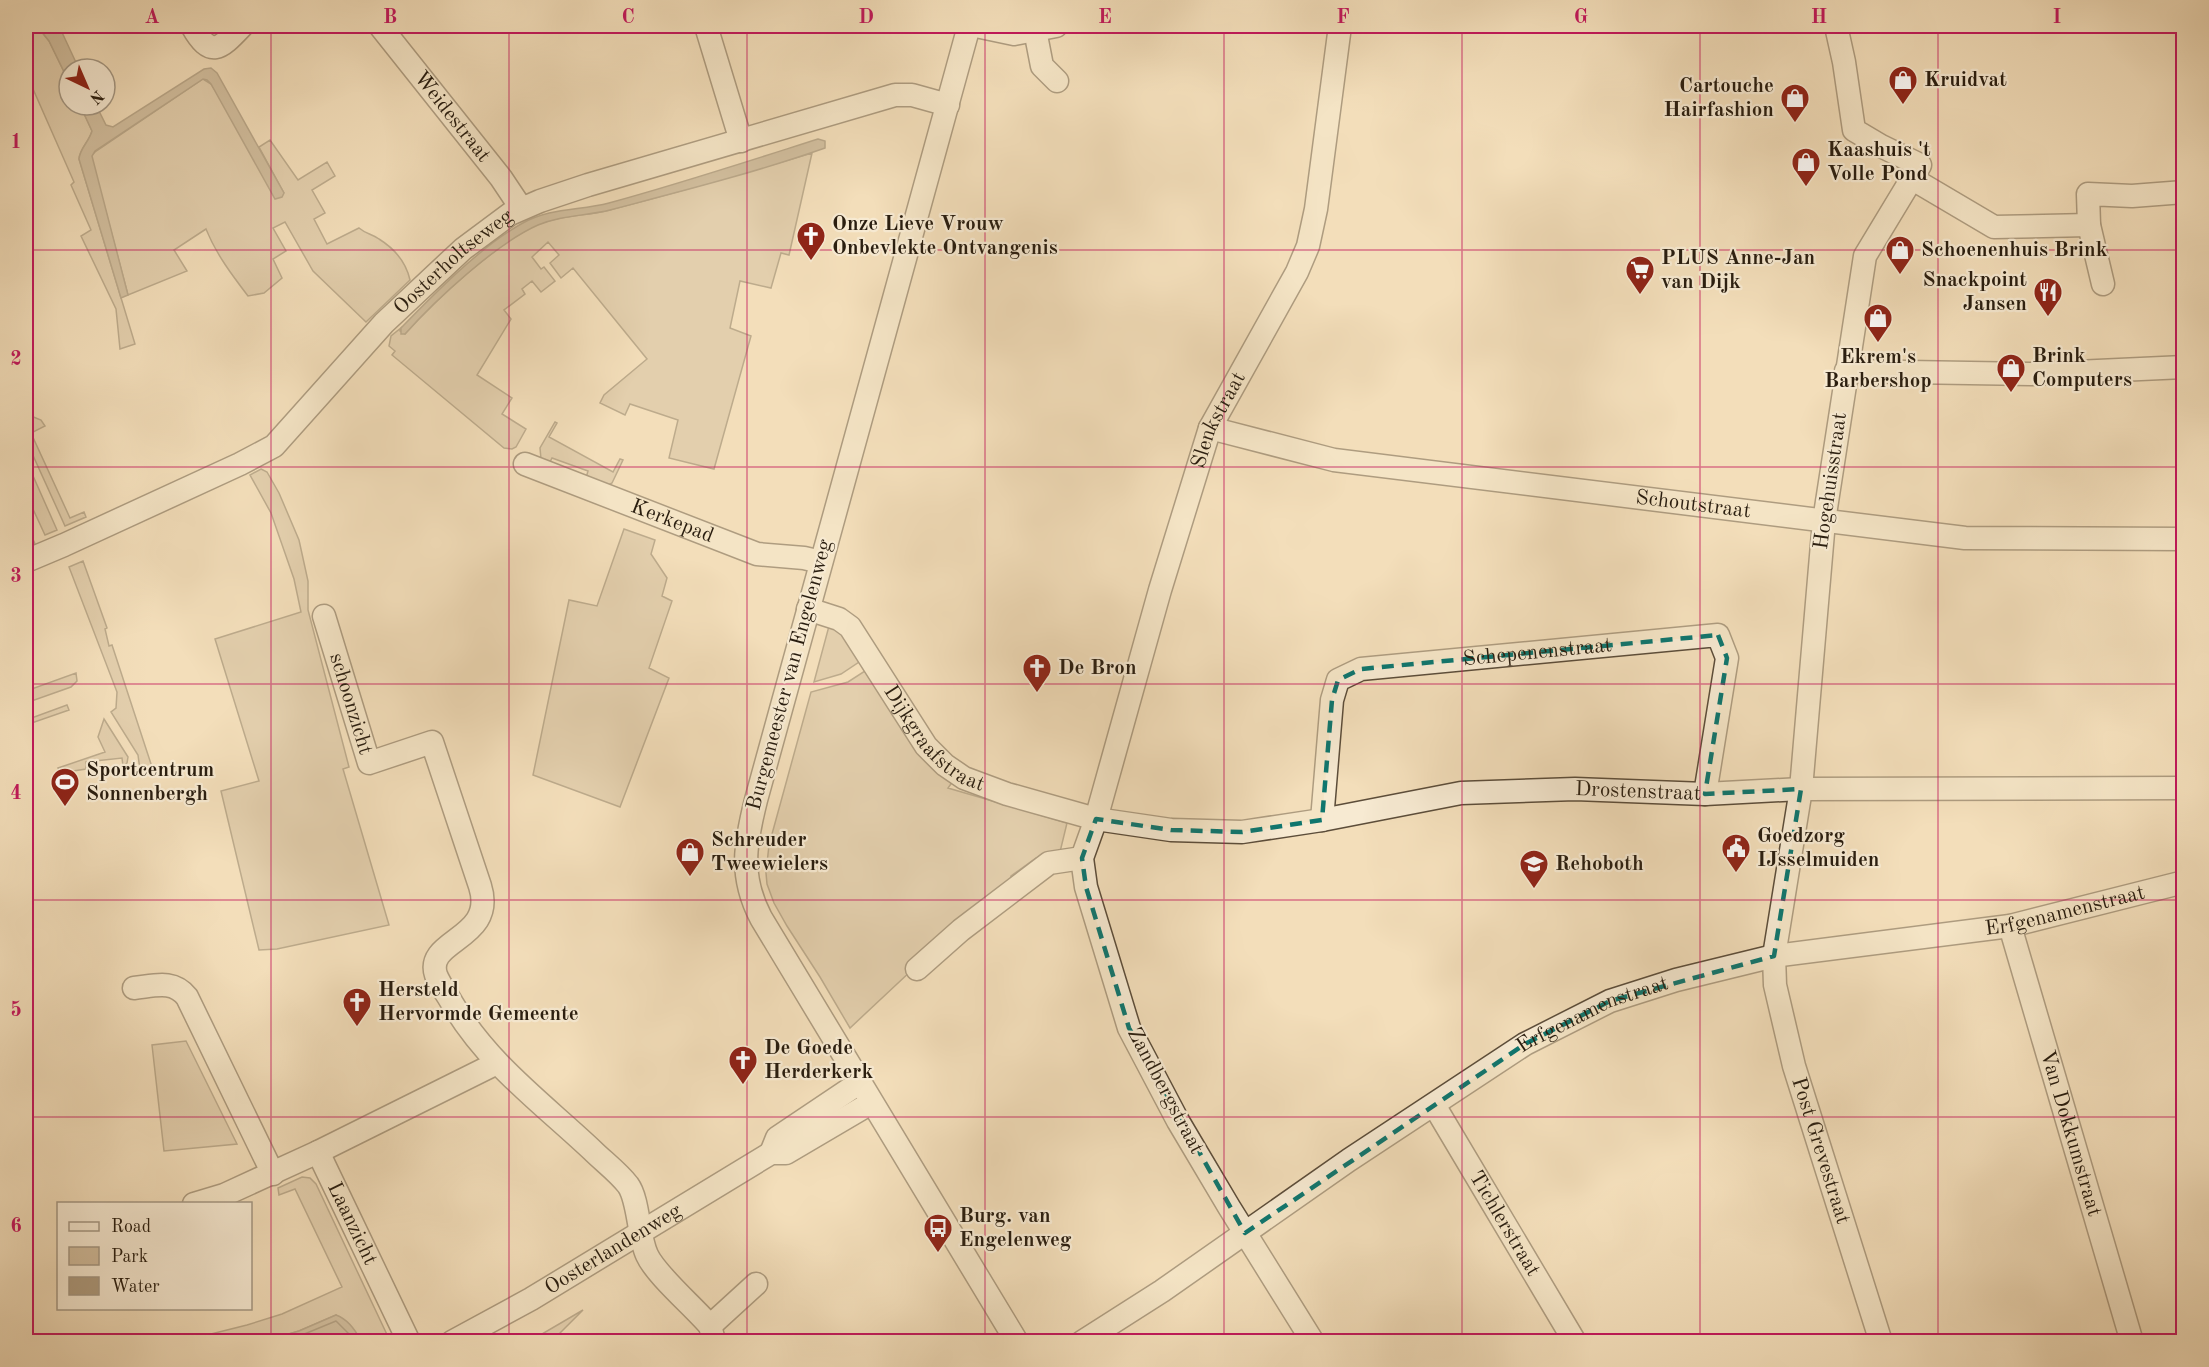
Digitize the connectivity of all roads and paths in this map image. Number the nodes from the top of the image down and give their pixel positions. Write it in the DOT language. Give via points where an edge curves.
graph roads {
  1 [pos="192,26"];
  2 [pos="243,26"];
  3 [pos="381,26"];
  4 [pos="706,26"];
  5 [pos="969,26"];
  6 [pos="976,26"];
  7 [pos="1340,26"];
  8 [pos="1836,26"];
  9 [pos="1045,28"];
  10 [pos="1057,81"];
  11 [pos="948,105"];
  12 [pos="741,141"];
  13 [pos="1911,178"];
  14 [pos="2184,192"];
  15 [pos="521,208"];
  16 [pos="2089,225"];
  17 [pos="2103,284"];
  18 [pos="2184,367"];
  19 [pos="1846,371"];
  20 [pos="1210,428"];
  21 [pos="525,464"];
  22 [pos="1824,521"];
  23 [pos="2184,539"];
  24 [pos="26,561"];
  25 [pos="821,562"];
  26 [pos="808,609"];
  27 [pos="324,616"];
  28 [pos="1801,789"];
  29 [pos="2184,789"];
  30 [pos="1705,794"];
  31 [pos="1096,819"];
  32 [pos="1322,820"];
  33 [pos="1082,858"];
  34 [pos="2184,882"];
  35 [pos="2010,926"];
  36 [pos="1774,956"];
  37 [pos="917,969"];
  38 [pos="134,988"];
  39 [pos="497,1063"];
  40 [pos="859,1083"];
  41 [pos="872,1103"];
  42 [pos="1434,1105"];
  43 [pos="318,1152"];
  44 [pos="771,1153"];
  45 [pos="273,1174"];
  46 [pos="198,1202"];
  47 [pos="641,1233"];
  48 [pos="1245,1233"];
  49 [pos="756,1284"];
  50 [pos="713,1336"];
  51 [pos="409,1341"];
  52 [pos="452,1341"];
  53 [pos="1017,1341"];
  54 [pos="1082,1341"];
  55 [pos="1312,1341"];
  56 [pos="1575,1341"];
  57 [pos="1881,1341"];
  58 [pos="2132,1341"];
  1 -- 2 [label="street" via="203,43 212,47 226,43"];
  3 -- 15 [label="street, Weidestraat"];
  4 -- 12 [label="street"];
  5 -- 11 [label="street, Burgemeester van Engelenweg"];
  6 -- 9 [label="street" via="1007,33"];
  7 -- 20 [label="street, Slenkstraat" via="1308,246"];
  8 -- 13 [label="street" via="1854,130 1920,165"];
  9 -- 10 [label="street" via="1042,66"];
  11 -- 12 [label="street, Oosterholtseweg" via="912,95 895,95"];
  11 -- 25 [label="street, Burgemeester van Engelenweg"];
  12 -- 15 [label="street, Oosterholtseweg"];
  13 -- 16 [label="street" via="1994,227"];
  13 -- 19 [label="street, Hogehuisstraat" via="1865,256"];
  14 -- 16 [label="street" via="2088,194"];
  15 -- 24 [label="street, Oosterholtseweg" via="463,249 384,323 274,446"];
  16 -- 17 [label="street"];
  18 -- 19 [label="street" via="2031,374"];
  19 -- 22 [label="street, Hogehuisstraat"];
  20 -- 22 [label="street, Schoutstraat" via="1334,460"];
  20 -- 31 [label="street, Slenkstraat"];
  21 -- 25 [label="street, Kerkepad" via="756,554"];
  22 -- 23 [label="street, Schoutstraat" via="1965,538"];
  22 -- 28 [label="street, Hogehuisstraat"];
  25 -- 26 [label="street, Burgemeester van Engelenweg"];
  26 -- 31 [label="street, Dijkgraafstraat" via="839,619 850,627 926,746 945,765 982,786"];
  26 -- 40 [label="street, Burgemeester van Engelenweg" via="747,834 746,868 761,918"];
  27 -- 39 [label="street, schoonzicht" via="369,763 432,742 484,900 477,921 438,957 435,973 465,1025"];
  28 -- 29 [label="street, Drostenstraat"];
  28 -- 30 [label="street, Drostenstraat"];
  28 -- 36 [label="street, Hogehuisstraat"];
  30 -- 32 [label="street, Drostenstraat" via="1575,789 1461,793"];
  30 -- 32 [label="street, Schepenenstraat" via="1726,658 1718,635 1361,669 1338,680 1332,700"];
  31 -- 32 [label="street, Drostenstraat" via="1171,830 1242,832"];
  31 -- 33 [label="street, Zandbergstraat"];
  33 -- 37 [label="street" via="1049,863"];
  33 -- 48 [label="street, Zandbergstraat" via="1086,887 1129,1028 1178,1121"];
  34 -- 35 [label="street, Erfgenamenstraat"];
  35 -- 36 [label="street, Erfgenamenstraat"];
  35 -- 58 [label="street, Van Dokkumstraat"];
  36 -- 42 [label="street, Erfgenamenstraat" via="1610,1000 1525,1044"];
  36 -- 57 [label="street, Post Grevestraat" via="1775,985 1794,1066"];
  38 -- 45 [label="street" via="173,985 187,997"];
  39 -- 43 [label="street"];
  39 -- 47 [label="street" via="626,1183"];
  40 -- 41 [label="street, Burgemeester van Engelenweg"];
  40 -- 44 [label="street, Oosterlandenweg" via="777,1138"];
  41 -- 44 [label="street, Oosterlandenweg" via="786,1153"];
  41 -- 53 [label="street, Burgemeester van Engelenweg"];
  42 -- 48 [label="street, Erfgenamenstraat"];
  42 -- 56 [label="street, Tichlerstraat"];
  43 -- 45 [label="street"];
  43 -- 51 [label="street, Laanzicht"];
  44 -- 47 [label="street, Oosterlandenweg"];
  45 -- 46 [label="street"];
  47 -- 50 [label="street" via="646,1254 654,1266"];
  47 -- 52 [label="street, Oosterlandenweg"];
  48 -- 54 [label="street, Erfgenamenstraat" via="1162,1292"];
  48 -- 55 [label="street, Zandbergstraat"];
  49 -- 50 [label="street"];
}
